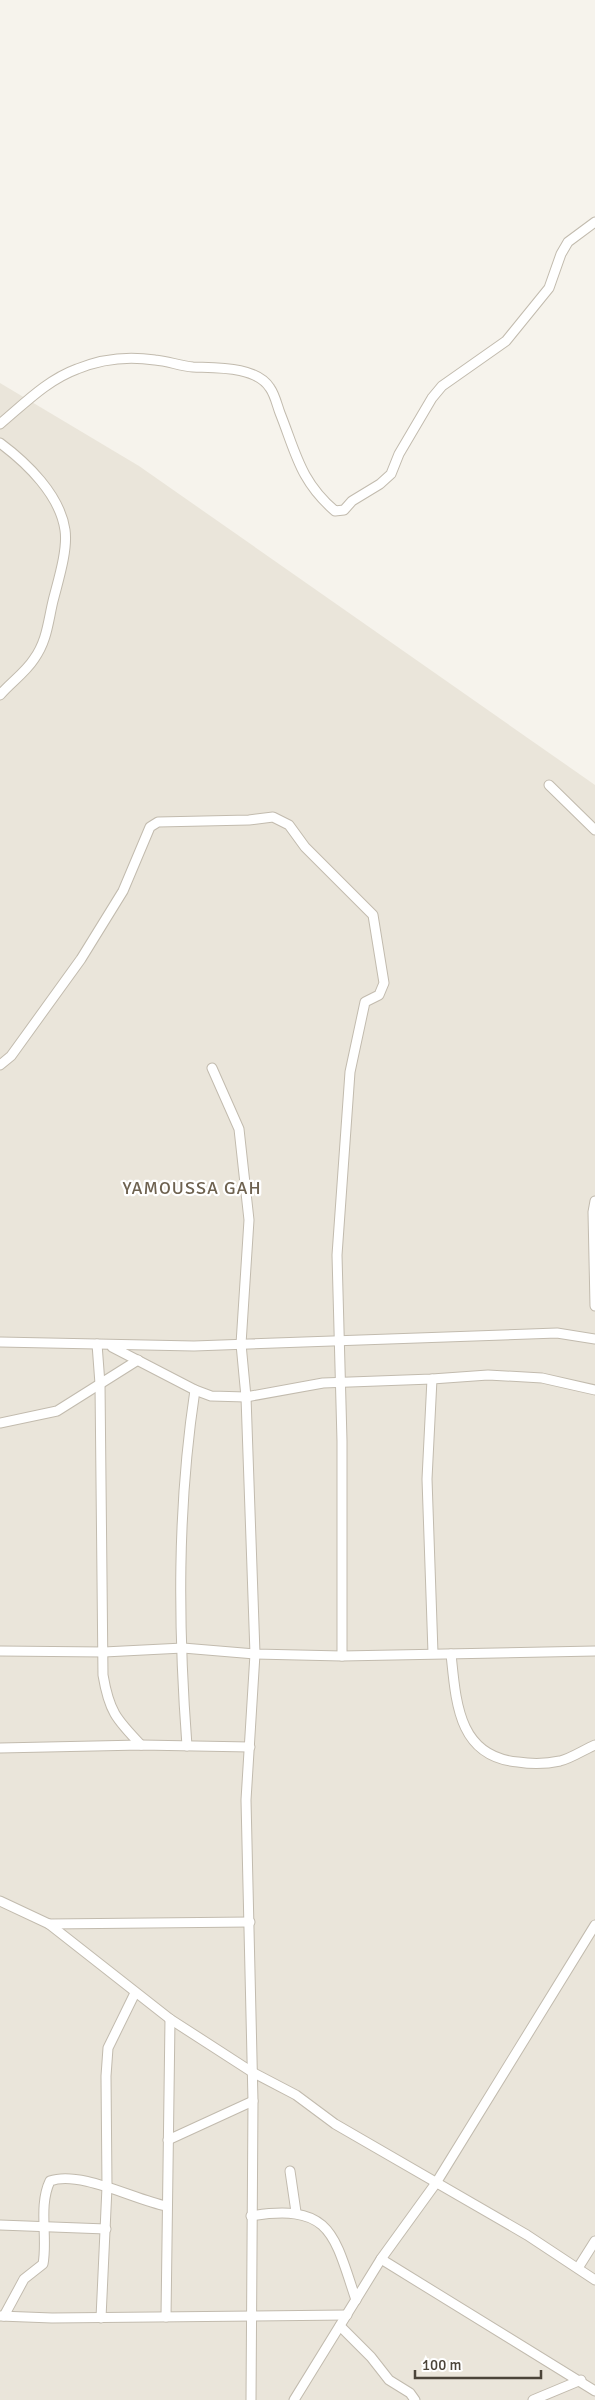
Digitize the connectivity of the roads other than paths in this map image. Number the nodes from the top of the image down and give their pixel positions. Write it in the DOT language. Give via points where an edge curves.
graph roads {
  1 [pos="595,222"];
  2 [pos="0,424"];
  3 [pos="0,443"];
  4 [pos="0,695"];
  5 [pos="549,785"];
  6 [pos="595,830"];
  7 [pos="0,1065"];
  8 [pos="212,1068"];
  9 [pos="595,1201"];
  10 [pos="595,1306"];
  11 [pos="595,1339"];
  12 [pos="340,1340"];
  13 [pos="0,1342"];
  14 [pos="97,1344"];
  15 [pos="241,1344"];
  16 [pos="109,1345"];
  17 [pos="138,1360"];
  18 [pos="432,1380"];
  19 [pos="340,1383"];
  20 [pos="100,1384"];
  21 [pos="195,1390"];
  22 [pos="595,1390"];
  23 [pos="246,1396"];
  24 [pos="0,1423"];
  25 [pos="182,1648"];
  26 [pos="0,1650"];
  27 [pos="595,1651"];
  28 [pos="104,1652"];
  29 [pos="433,1653"];
  30 [pos="255,1654"];
  31 [pos="451,1654"];
  32 [pos="342,1656"];
  33 [pos="141,1745"];
  34 [pos="595,1745"];
  35 [pos="187,1746"];
  36 [pos="250,1747"];
  37 [pos="0,1748"];
  38 [pos="0,1901"];
  39 [pos="250,1922"];
  40 [pos="49,1924"];
  41 [pos="595,1925"];
  42 [pos="135,1993"];
  43 [pos="170,2019"];
  44 [pos="252,2072"];
  45 [pos="253,2101"];
  46 [pos="168,2140"];
  47 [pos="290,2171"];
  48 [pos="436,2183"];
  49 [pos="107,2187"];
  50 [pos="166,2206"];
  51 [pos="296,2212"];
  52 [pos="250,2216"];
  53 [pos="0,2225"];
  54 [pos="43,2227"];
  55 [pos="106,2229"];
  56 [pos="595,2241"];
  57 [pos="381,2259"];
  58 [pos="578,2268"];
  59 [pos="595,2280"];
  60 [pos="356,2300"];
  61 [pos="347,2315"];
  62 [pos="2,2316"];
  63 [pos="166,2316"];
  64 [pos="251,2316"];
  65 [pos="101,2318"];
  66 [pos="340,2326"];
  67 [pos="580,2380"];
  68 [pos="595,2391"];
  69 [pos="250,2400"];
  70 [pos="294,2400"];
  71 [pos="415,2400"];
  72 [pos="533,2400"];
  1 -- 2 [label="street" via="568,242 549,288 506,341 442,386 432,398 391,474 344,510 334,511 309,484 298,464 270,387 248,372 126,358 98,362 56,379"];
  3 -- 4 [label="street" via="16,454 45,487 59,507 66,531 46,639 34,660"];
  5 -- 6 [label="street"];
  7 -- 12 [label="street" via="11,1056 86,950 123,891 150,827 170,821 273,817 289,825 305,847 373,915 384,984 379,996 365,1002 350,1072 337,1255"];
  8 -- 15 [label="street" via="239,1129 245,1172 249,1220"];
  9 -- 10 [label="street"];
  11 -- 12 [label="street" via="558,1333"];
  12 -- 15 [label="street"];
  12 -- 19 [label="street"];
  13 -- 14 [label="street"];
  14 -- 16 [label="street"];
  14 -- 20 [label="street"];
  15 -- 16 [label="street"];
  15 -- 23 [label="street"];
  16 -- 17 [label="street"];
  17 -- 20 [label="street"];
  17 -- 21 [label="street"];
  18 -- 19 [label="street"];
  18 -- 22 [label="street" via="503,1375 542,1378"];
  18 -- 29 [label="street" via="427,1479"];
  19 -- 23 [label="street"];
  19 -- 32 [label="street"];
  20 -- 24 [label="street" via="57,1411"];
  20 -- 28 [label="street"];
  21 -- 23 [label="street" via="211,1396"];
  21 -- 25 [label="street" via="183,1480"];
  23 -- 30 [label="street"];
  25 -- 28 [label="street"];
  25 -- 30 [label="street"];
  25 -- 35 [label="street"];
  26 -- 28 [label="street"];
  27 -- 31 [label="street"];
  28 -- 33 [label="street" via="107,1699 116,1718"];
  29 -- 31 [label="street"];
  29 -- 32 [label="street"];
  30 -- 32 [label="street"];
  30 -- 36 [label="street"];
  31 -- 34 [label="street" via="464,1725 483,1752 503,1761 532,1764 560,1761"];
  33 -- 35 [label="street"];
  33 -- 37 [label="street"];
  35 -- 36 [label="street"];
  36 -- 39 [label="street" via="246,1800"];
  38 -- 40 [label="street"];
  39 -- 40 [label="street"];
  39 -- 44 [label="street"];
  40 -- 42 [label="street"];
  41 -- 48 [label="street"];
  42 -- 43 [label="street"];
  42 -- 49 [label="street" via="108,2048"];
  43 -- 44 [label="street"];
  43 -- 46 [label="street"];
  44 -- 45 [label="street"];
  44 -- 48 [label="street" via="296,2095 335,2124"];
  45 -- 46 [label="street"];
  45 -- 52 [label="street"];
  46 -- 50 [label="street"];
  47 -- 51 [label="street"];
  48 -- 57 [label="street"];
  48 -- 58 [label="street"];
  49 -- 50 [label="street"];
  49 -- 54 [label="street" via="88,2182 50,2181"];
  49 -- 55 [label="street"];
  50 -- 63 [label="street"];
  51 -- 52 [label="street"];
  51 -- 60 [label="street" via="319,2223 335,2240"];
  52 -- 64 [label="street"];
  53 -- 54 [label="street"];
  54 -- 55 [label="street"];
  54 -- 62 [label="street" via="43,2264 24,2279"];
  55 -- 65 [label="street"];
  56 -- 58 [label="street"];
  57 -- 60 [label="street"];
  57 -- 67 [label="street"];
  58 -- 59 [label="street"];
  60 -- 61 [label="street"];
  61 -- 64 [label="street"];
  61 -- 66 [label="street"];
  62 -- 65 [label="street"];
  63 -- 64 [label="street"];
  63 -- 65 [label="street"];
  64 -- 69 [label="street"];
  66 -- 70 [label="street"];
  66 -- 71 [label="street" via="389,2380"];
  67 -- 68 [label="street"];
  67 -- 72 [label="street"];
}
